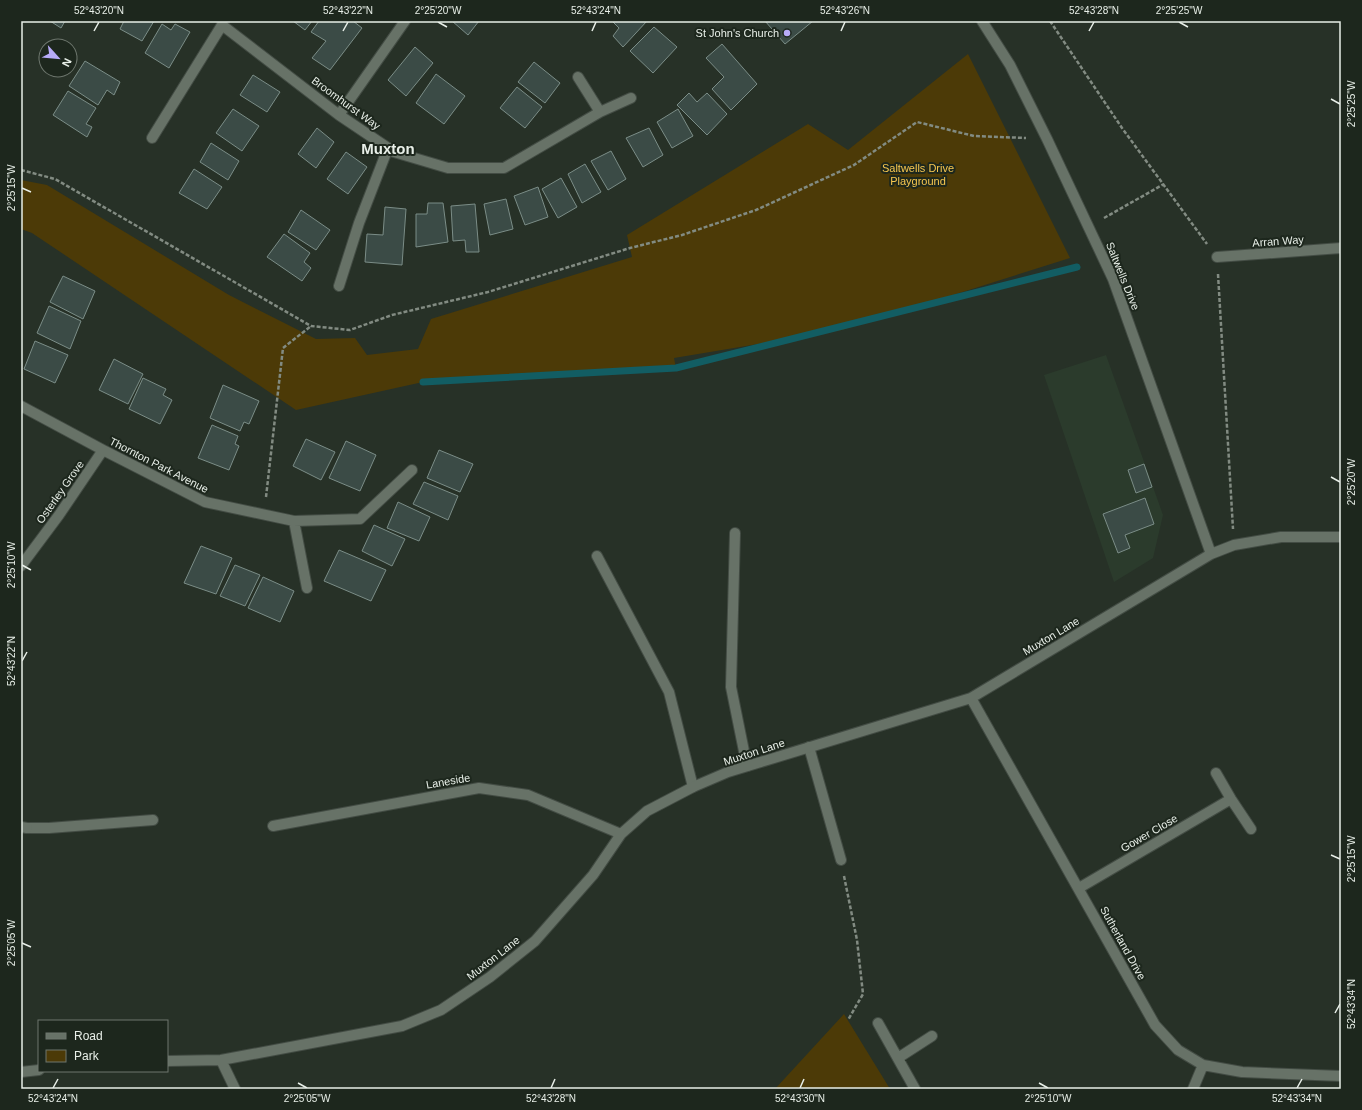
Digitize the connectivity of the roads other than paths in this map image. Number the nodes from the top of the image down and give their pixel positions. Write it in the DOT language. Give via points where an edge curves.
graph roads {
  1 [pos="405,21"];
  2 [pos="982,21"];
  3 [pos="219,23"];
  4 [pos="578,77"];
  5 [pos="631,98"];
  6 [pos="600,112"];
  7 [pos="339,115"];
  8 [pos="152,138"];
  9 [pos="388,148"];
  10 [pos="1341,248"];
  11 [pos="1217,258"];
  12 [pos="339,286"];
  13 [pos="21,406"];
  14 [pos="104,450"];
  15 [pos="412,470"];
  16 [pos="294,522"];
  17 [pos="735,533"];
  18 [pos="1341,537"];
  19 [pos="1212,554"];
  20 [pos="597,556"];
  21 [pos="21,566"];
  22 [pos="307,588"];
  23 [pos="971,698"];
  24 [pos="809,747"];
  25 [pos="746,766"];
  26 [pos="1216,772"];
  27 [pos="693,787"];
  28 [pos="1231,799"];
  29 [pos="153,820"];
  30 [pos="273,826"];
  31 [pos="24,827"];
  32 [pos="1251,829"];
  33 [pos="621,834"];
  34 [pos="841,860"];
  35 [pos="1079,888"];
  36 [pos="878,1024"];
  37 [pos="932,1036"];
  38 [pos="898,1058"];
  39 [pos="221,1060"];
  40 [pos="168,1061"];
  41 [pos="1203,1065"];
  42 [pos="38,1070"];
  43 [pos="21,1072"];
  44 [pos="1341,1076"];
  45 [pos="234,1089"];
  46 [pos="916,1089"];
  47 [pos="1194,1089"];
  1 -- 7 [label="street"];
  2 -- 19 [label="street, Saltwells Drive" via="1010,65 1113,279"];
  3 -- 7 [label="street, Broomhurst Way"];
  3 -- 8 [label="street, Broomhurst Way"];
  4 -- 6 [label="street"];
  5 -- 6 [label="street, Broomhurst Way"];
  6 -- 9 [label="street, Broomhurst Way" via="504,168 448,168"];
  7 -- 9 [label="street, Broomhurst Way"];
  9 -- 12 [label="street" via="359,223"];
  10 -- 11 [label="street, Arran Way"];
  13 -- 14 [label="street, Thornton Park Avenue"];
  14 -- 16 [label="street, Thornton Park Avenue" via="205,502"];
  14 -- 21 [label="street, Osterley Grove"];
  15 -- 16 [label="street, Thornton Park Avenue" via="360,519"];
  16 -- 22 [label="street"];
  17 -- 25 [label="street" via="732,687"];
  18 -- 19 [label="street, Muxton Lane" via="1281,537 1234,545"];
  19 -- 23 [label="street, Muxton Lane"];
  20 -- 27 [label="street" via="669,692"];
  23 -- 24 [label="street, Muxton Lane"];
  23 -- 35 [label="street, Sutherland Drive"];
  24 -- 25 [label="street, Muxton Lane"];
  24 -- 34 [label="street"];
  25 -- 27 [label="street, Muxton Lane"];
  26 -- 28 [label="street"];
  27 -- 33 [label="street, Muxton Lane" via="647,811"];
  28 -- 32 [label="street"];
  28 -- 35 [label="street, Gower Close"];
  29 -- 31 [label="street" via="49,828"];
  30 -- 33 [label="street, Laneside" via="479,788 528,795"];
  33 -- 39 [label="street, Muxton Lane" via="593,875 535,941 490,977 441,1010 402,1026"];
  35 -- 41 [label="street, Sutherland Drive" via="1155,1025 1178,1050"];
  36 -- 38 [label="street"];
  37 -- 38 [label="street"];
  38 -- 46 [label="street"];
  39 -- 40 [label="street, Muxton Lane"];
  39 -- 45 [label="street"];
  41 -- 44 [label="street, Sutherland Drive" via="1242,1072"];
  41 -- 47 [label="street"];
  42 -- 43 [label="street"];
}
